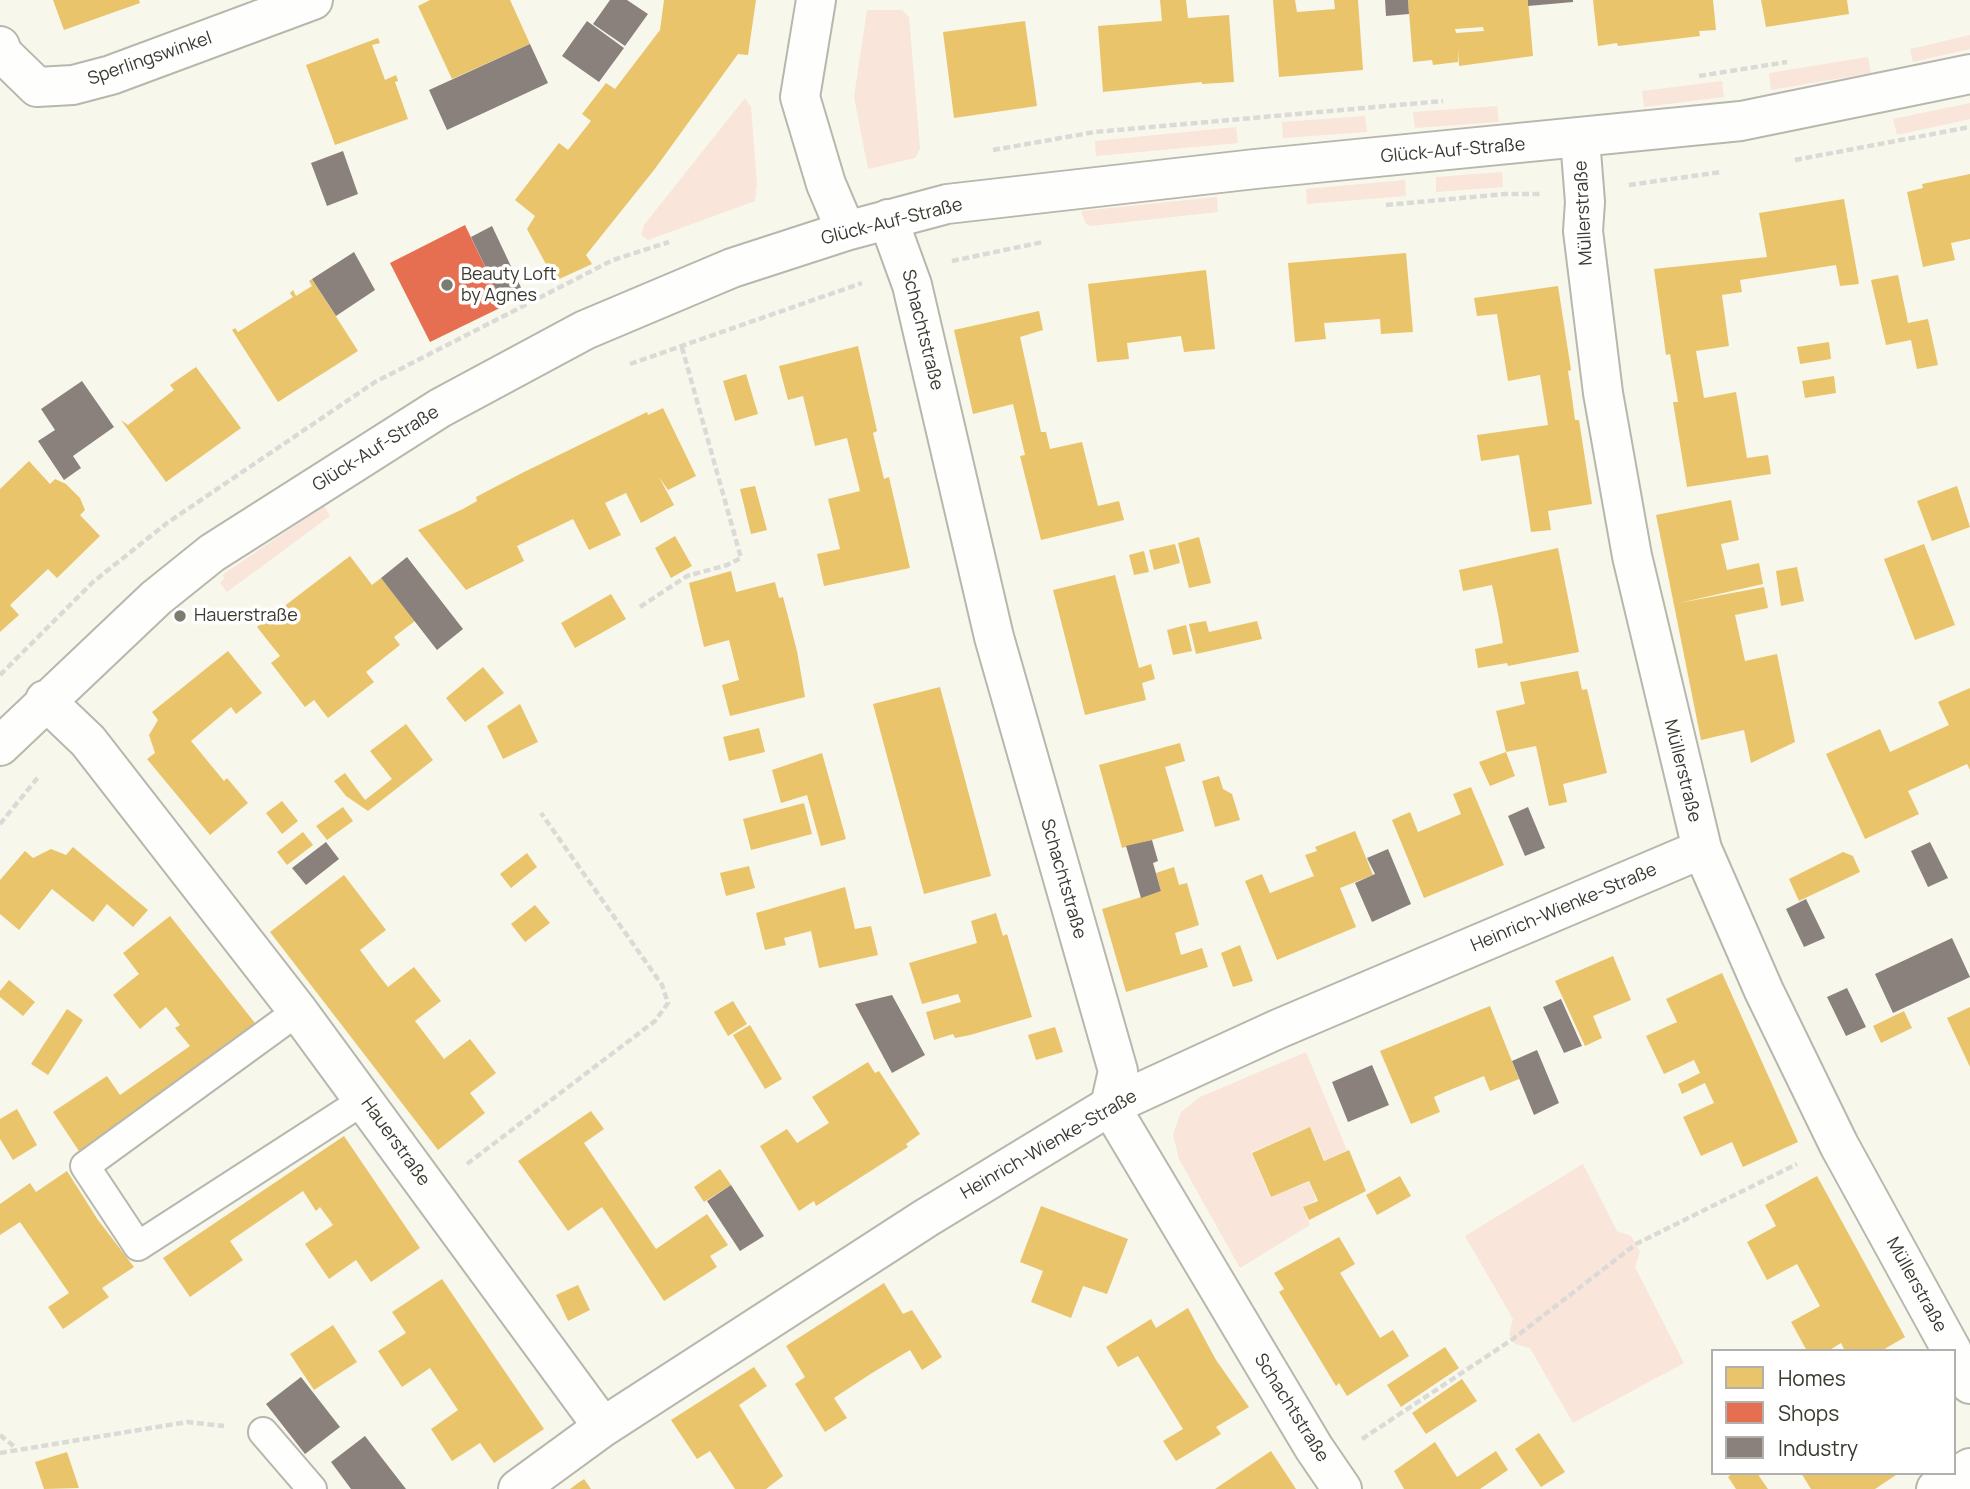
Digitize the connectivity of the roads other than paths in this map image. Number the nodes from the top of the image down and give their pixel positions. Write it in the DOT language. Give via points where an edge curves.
graph roads {
  1 [pos="313,0"];
  2 [pos="816,0"];
  3 [pos="0,46"];
  4 [pos="1970,74"];
  5 [pos="1580,139"];
  6 [pos="888,219"];
  7 [pos="846,231"];
  8 [pos="45,701"];
  9 [pos="0,746"];
  10 [pos="1702,849"];
  11 [pos="298,1012"];
  12 [pos="364,1100"];
  13 [pos="1110,1106"];
  14 [pos="1951,1349"];
  15 [pos="1956,1358"];
  16 [pos="1970,1384"];
  17 [pos="603,1427"];
  18 [pos="263,1432"];
  19 [pos="1970,1468"];
  20 [pos="1334,1478"];
  21 [pos="312,1489"];
  22 [pos="518,1489"];
  23 [pos="1936,1489"];
  1 -- 3 [label="street, Sperlingswinkel" via="73,85 37,87"];
  2 -- 7 [label="street" via="800,97 826,184"];
  4 -- 5 [label="street, Glück-Auf-Straße" via="1770,117"];
  5 -- 6 [label="street, Glück-Auf-Straße" via="974,201"];
  5 -- 10 [label="street, Müllerstraße" via="1583,231 1603,393 1632,556"];
  6 -- 7 [label="street, Glück-Auf-Straße"];
  6 -- 13 [label="street, Schachtstraße" via="908,268 994,637 1118,1071"];
  7 -- 8 [label="street, Glück-Auf-Straße" via="732,268 585,330 440,408 212,553"];
  8 -- 9 [label="street, Glück-Auf-Straße"];
  8 -- 11 [label="street, Hauerstraße" via="88,741"];
  10 -- 13 [label="street, Heinrich-Wienke-Straße" via="1278,1029"];
  10 -- 14 [label="street, Müllerstraße" via="1839,1145"];
  11 -- 12 [label="street, Hauerstraße"];
  11 -- 12 [label="lane" via="85,1166 138,1246"];
  12 -- 17 [label="street, Hauerstraße"];
  13 -- 17 [label="street, Heinrich-Wienke-Straße" via="926,1217"];
  13 -- 20 [label="street, Schachtstraße"];
  15 -- 16 [label="street, Müllerstraße"];
  17 -- 22 [label="street, Heinrich-Wienke-Straße"];
  18 -- 21 [label="lane"];
  19 -- 23 [label="street"];
}
